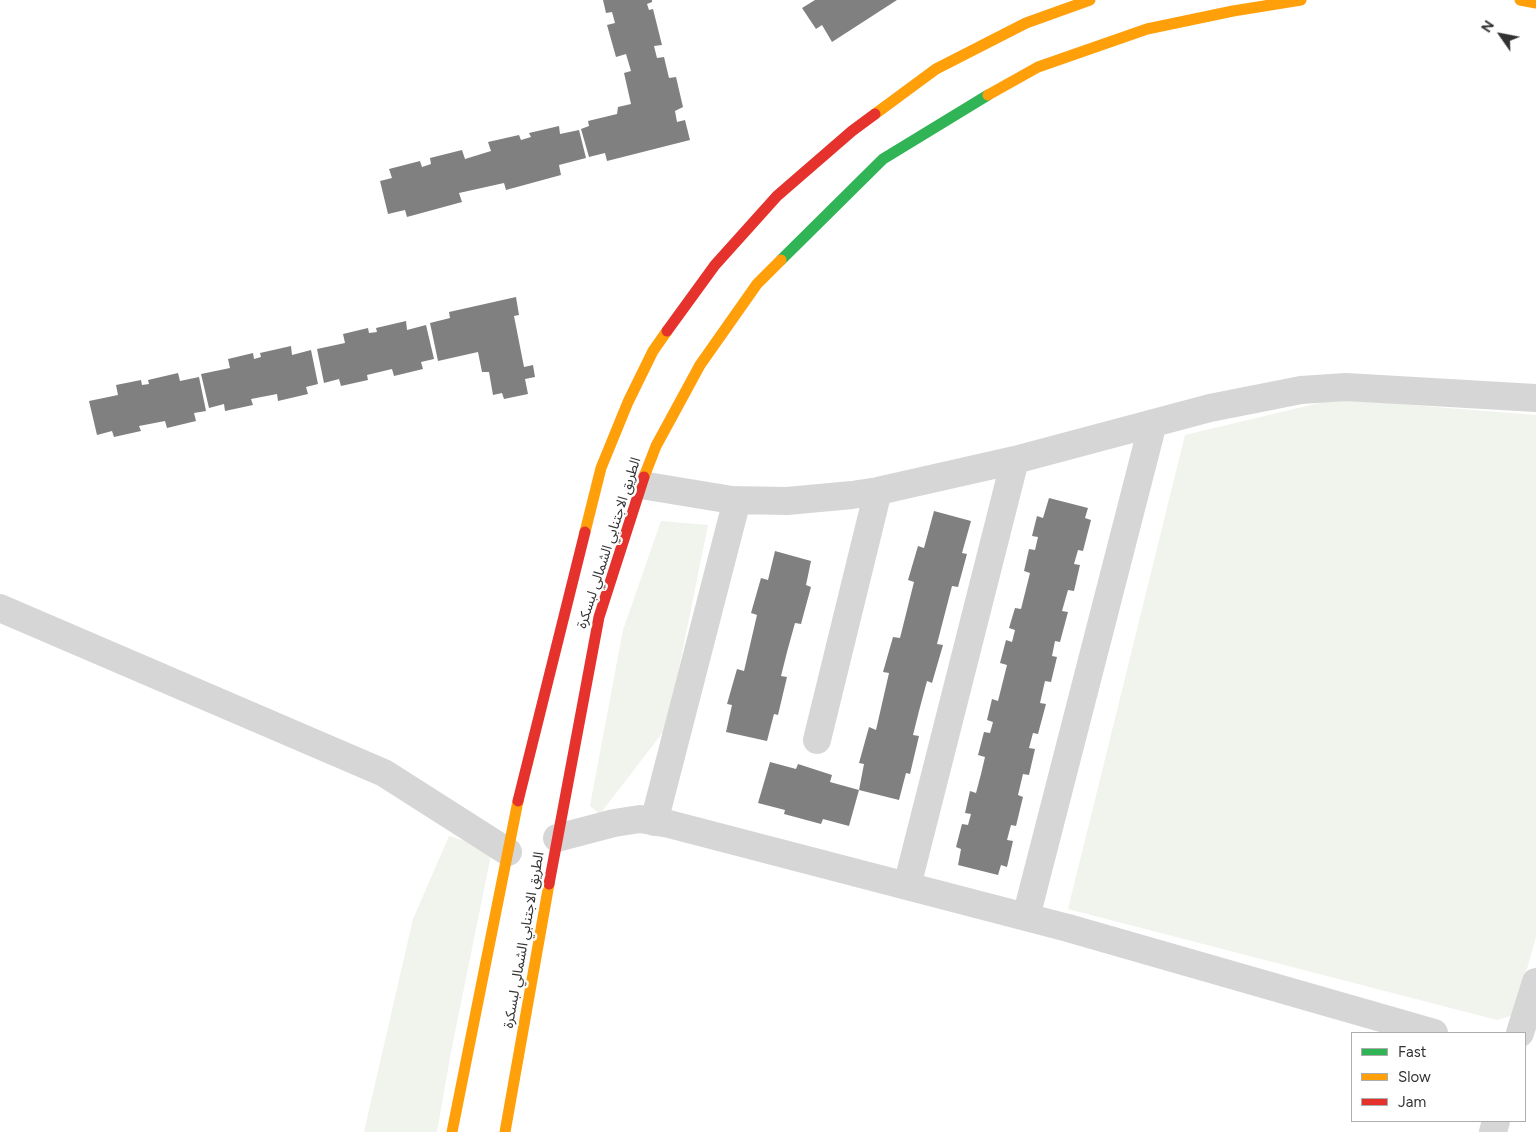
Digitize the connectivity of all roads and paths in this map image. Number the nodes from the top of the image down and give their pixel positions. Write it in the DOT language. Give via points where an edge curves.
graph roads {
  1 [pos="1090,0"];
  2 [pos="1301,0"];
  3 [pos="1520,0"];
  4 [pos="1536,3"];
  5 [pos="1536,398"];
  6 [pos="1153,423"];
  7 [pos="1015,460"];
  8 [pos="641,485"];
  9 [pos="878,490"];
  10 [pos="737,500"];
  11 [pos="0,608"];
  12 [pos="817,740"];
  13 [pos="654,822"];
  14 [pos="557,838"];
  15 [pos="508,852"];
  16 [pos="907,886"];
  17 [pos="1026,917"];
  18 [pos="1536,982"];
  19 [pos="1431,1032"];
  20 [pos="1520,1032"];
  21 [pos="452,1132"];
  22 [pos="505,1132"];
  1 -- 15 [label="highway, الطريق الاجتنابي الشمالي لبسكرة" via="1026,23 936,69 852,130 777,196 715,265 653,351 601,468"];
  2 -- 8 [label="highway, الطريق الاجتنابي الشمالي لبسكرة" via="1147,29 1038,67 884,159 757,284 700,365 656,446"];
  3 -- 4 [label="highway"];
  5 -- 6 [label="street" via="1346,387 1301,390"];
  6 -- 7 [label="street"];
  6 -- 17 [label="street"];
  7 -- 9 [label="street"];
  7 -- 16 [label="street"];
  8 -- 10 [label="street"];
  8 -- 14 [label="highway, الطريق الاجتنابي الشمالي لبسكرة" via="598,618"];
  9 -- 10 [label="street" via="787,501"];
  9 -- 12 [label="street"];
  10 -- 13 [label="street"];
  11 -- 15 [label="street" via="384,773"];
  13 -- 14 [label="street" via="640,819 614,823"];
  13 -- 16 [label="street"];
  14 -- 22 [label="highway, الطريق الاجتنابي الشمالي لبسكرة"];
  15 -- 21 [label="highway, الطريق الاجتنابي الشمالي لبسكرة"];
  16 -- 17 [label="street"];
  17 -- 19 [label="street"];
  18 -- 20 [label="street"];
}
